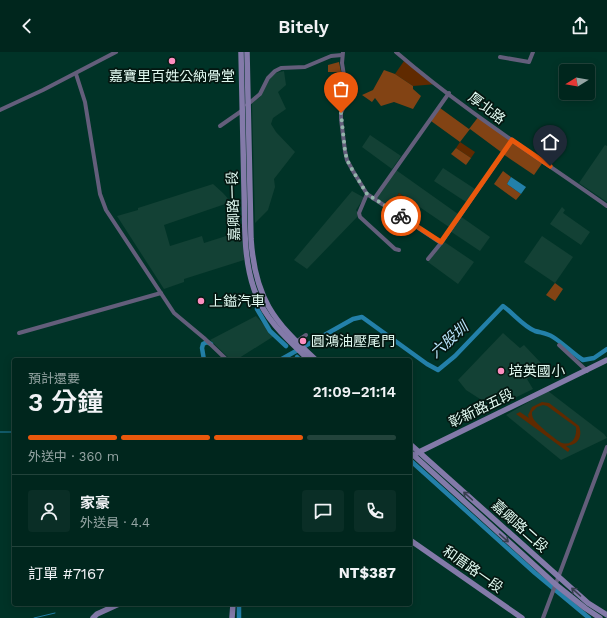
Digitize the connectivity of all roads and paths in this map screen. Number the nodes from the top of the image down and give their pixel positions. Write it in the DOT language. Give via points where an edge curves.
graph roads {
  1 [pos="116,52"];
  2 [pos="241,52"];
  3 [pos="247,52"];
  4 [pos="396,52"];
  5 [pos="533,52"];
  6 [pos="342,53"];
  7 [pos="500,57"];
  8 [pos="76,74"];
  9 [pos="449,93"];
  10 [pos="248,104"];
  11 [pos="0,110"];
  12 [pos="243,110"];
  13 [pos="220,126"];
  14 [pos="512,140"];
  15 [pos="367,194"];
  16 [pos="374,199"];
  17 [pos="607,206"];
  18 [pos="441,242"];
  19 [pos="399,250"];
  20 [pos="428,259"];
  21 [pos="161,293"];
  22 [pos="19,333"];
  23 [pos="306,335"];
  24 [pos="295,344"];
  25 [pos="559,346"];
  26 [pos="305,353"];
  27 [pos="224,358"];
  28 [pos="309,358"];
  29 [pos="313,358"];
  30 [pos="607,360"];
  31 [pos="587,371"];
  32 [pos="607,447"];
  33 [pos="413,454"];
  34 [pos="412,541"];
  35 [pos="558,576"];
  36 [pos="554,587"];
  37 [pos="115,606"];
  38 [pos="233,606"];
  39 [pos="607,615"];
  40 [pos="92,618"];
  41 [pos="232,618"];
  42 [pos="522,618"];
  43 [pos="542,618"];
  44 [pos="600,618"];
  1 -- 8 [label="street"];
  2 -- 12 [label="street, 嘉卿路一段"];
  3 -- 10 [label="street, 嘉卿路一段"];
  4 -- 9 [label="street, 厚北路"];
  5 -- 7 [label="street" via="529,62"];
  6 -- 10 [label="street" via="306,67 281,68 275,71 268,78 260,94"];
  6 -- 15 [label="street" via="346,88 341,119 345,151 347,160"];
  8 -- 11 [label="street"];
  8 -- 21 [label="street" via="85,102 102,202"];
  9 -- 14 [label="street, 厚北路"];
  9 -- 16 [label="street"];
  10 -- 12 [label="street"];
  10 -- 24 [label="street, 嘉卿路一段" via="253,265 264,298 274,317"];
  12 -- 13 [label="street"];
  12 -- 24 [label="street, 嘉卿路一段" via="245,220 249,270 254,290 263,308 272,322"];
  14 -- 17 [label="street, 厚北路"];
  14 -- 18 [label="street"];
  15 -- 16 [label="street"];
  15 -- 19 [label="street" via="359,213 360,217"];
  16 -- 18 [label="street"];
  18 -- 20 [label="street"];
  21 -- 22 [label="street"];
  21 -- 27 [label="street" via="174,313"];
  23 -- 24 [label="street"];
  24 -- 26 [label="street"];
  25 -- 31 [label="street"];
  26 -- 28 [label="street"];
  26 -- 29 [label="street"];
  30 -- 31 [label="street, 彰新路五段"];
  31 -- 33 [label="street, 彰新路五段"];
  32 -- 35 [label="street"];
  35 -- 33 [label="street, 嘉卿路二段, one-way"];
  33 -- 36 [label="street, 嘉卿路二段, one-way"];
  34 -- 42 [label="street, 和厝路一段"];
  35 -- 36 [label="street"];
  39 -- 35 [label="street, 嘉卿路二段, one-way" via="588,603"];
  36 -- 43 [label="street"];
  36 -- 44 [label="street, 嘉卿路二段"];
  37 -- 40 [label="street"];
  38 -- 41 [label="street"];
}
